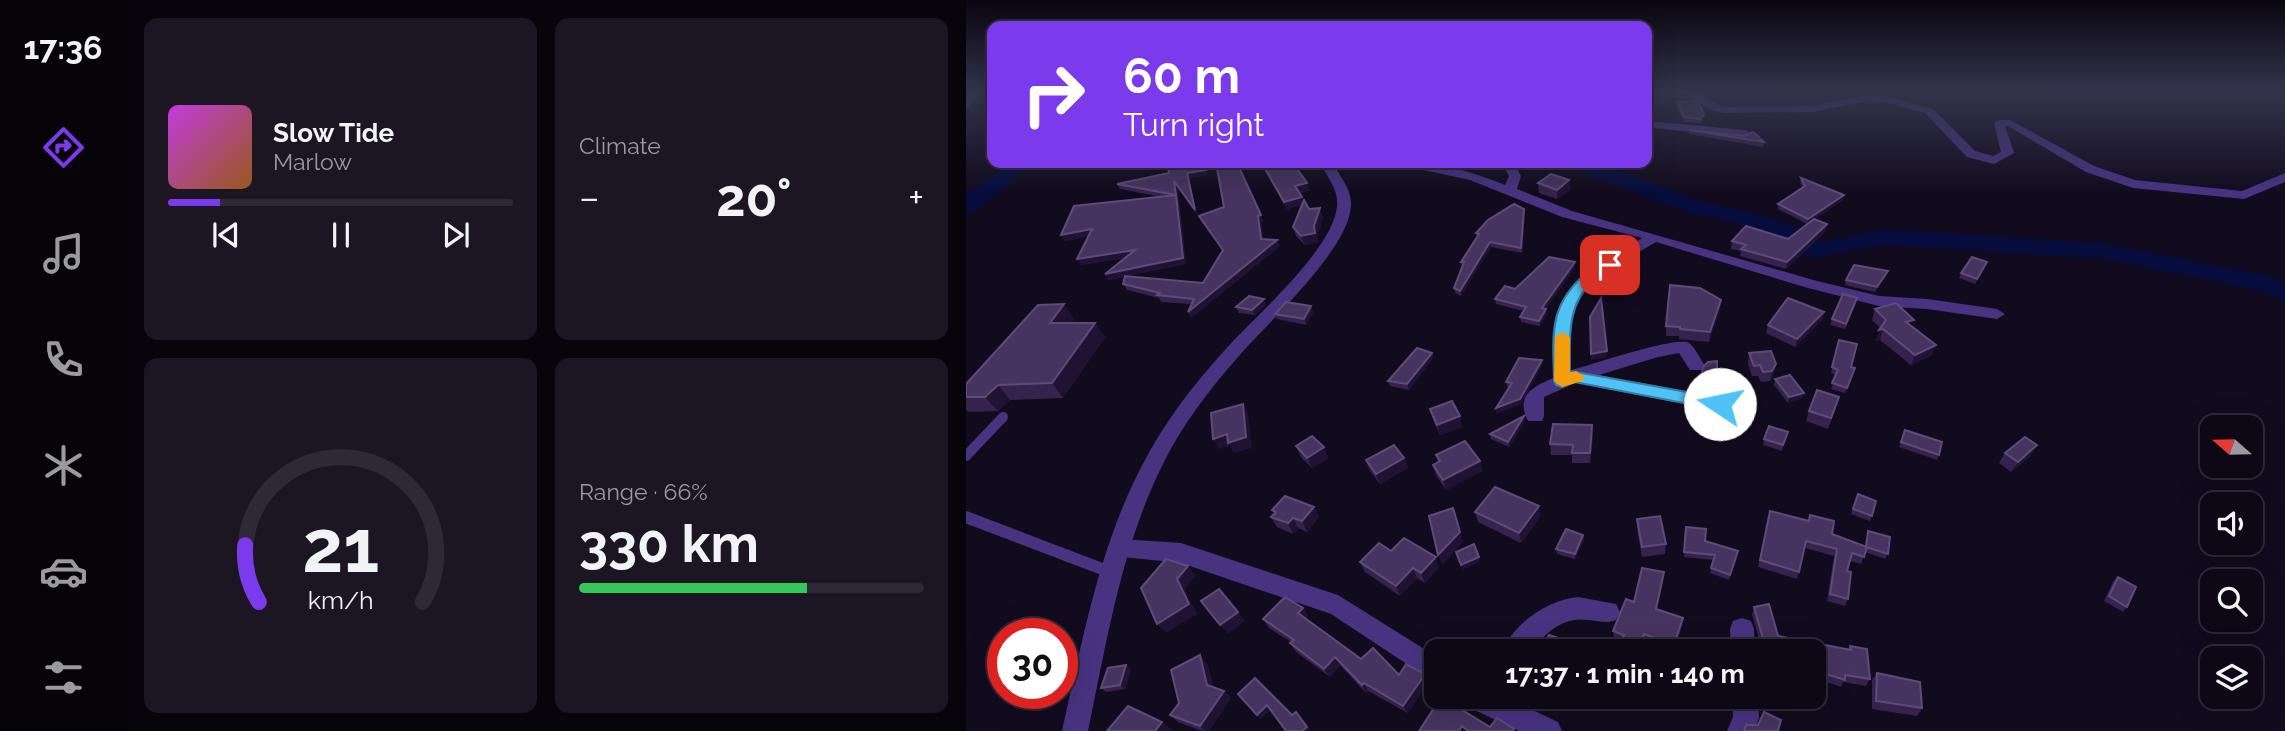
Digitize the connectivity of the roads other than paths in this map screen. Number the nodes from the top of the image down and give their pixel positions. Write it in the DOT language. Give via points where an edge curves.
graph roads {
  1 [pos="1658,125"];
  2 [pos="1943,125"];
  3 [pos="1999,125"];
  4 [pos="2014,125"];
  5 [pos="1745,134"];
  6 [pos="1330,168"];
  7 [pos="1432,168"];
  8 [pos="1511,168"];
  9 [pos="2285,177"];
  10 [pos="1510,190"];
  11 [pos="1654,237"];
  12 [pos="1997,314"];
  13 [pos="1696,366"];
  14 [pos="1568,379"];
  15 [pos="1720,404"];
  16 [pos="1535,416"];
  17 [pos="1003,417"];
  18 [pos="966,456"];
  19 [pos="966,517"];
  20 [pos="1121,549"];
  21 [pos="1111,573"];
  22 [pos="1608,612"];
  23 [pos="1526,639"];
  24 [pos="1424,664"];
  25 [pos="1500,709"];
  26 [pos="1746,709"];
  27 [pos="1075,731"];
  28 [pos="1549,731"];
  29 [pos="1740,731"];
  1 -- 5 [label="street"];
  2 -- 3 [label="street" via="1971,154 1994,160 2008,153"];
  4 -- 9 [label="street" via="2090,169 2160,188 2244,195"];
  6 -- 20 [label="street" via="1343,189 1346,208 1332,238 1318,260 1208,380 1175,426 1136,501"];
  7 -- 10 [label="street"];
  8 -- 10 [label="street" via="1515,176"];
  10 -- 11 [label="street" via="1567,214"];
  11 -- 12 [label="street" via="1866,299"];
  11 -- 14 [label="street" via="1587,278 1571,299 1562,323"];
  13 -- 14 [label="street" via="1683,347"];
  14 -- 15 [label="street"];
  14 -- 16 [label="street" via="1535,394"];
  17 -- 18 [label="lane"];
  19 -- 21 [label="lane"];
  20 -- 21 [label="street"];
  20 -- 24 [label="street" via="1181,553 1338,606"];
  21 -- 27 [label="street"];
  22 -- 23 [label="street" via="1574,608 1540,624"];
  25 -- 28 [label="street"];
  26 -- 29 [label="street"];
}
